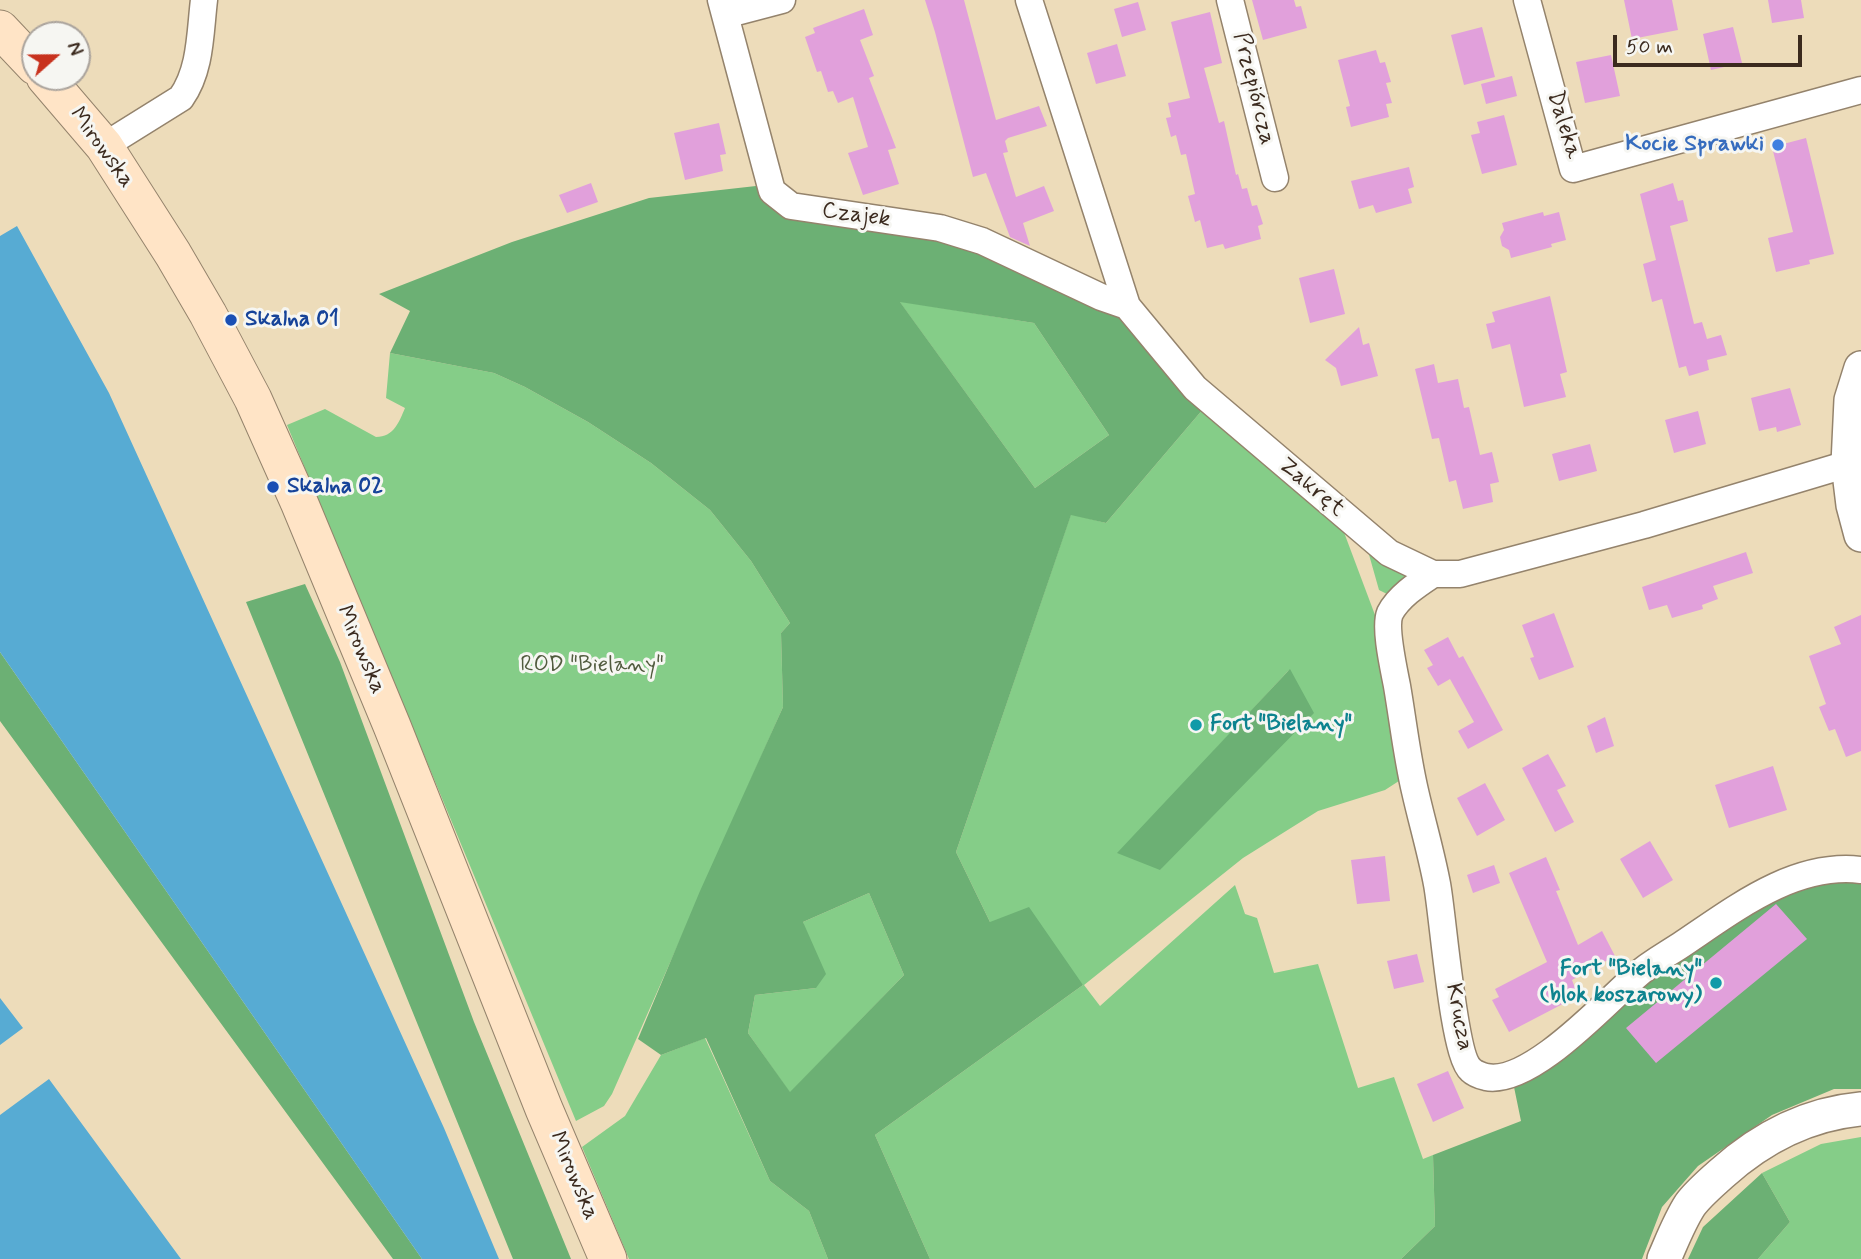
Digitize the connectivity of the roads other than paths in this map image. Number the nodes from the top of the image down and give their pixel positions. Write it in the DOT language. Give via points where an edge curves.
graph roads {
  1 [pos="204,0"];
  2 [pos="782,0"];
  3 [pos="1029,0"];
  4 [pos="1230,0"];
  5 [pos="1527,0"];
  6 [pos="723,8"];
  7 [pos="0,30"];
  8 [pos="21,52"];
  9 [pos="1861,90"];
  10 [pos="57,91"];
  11 [pos="104,146"];
  12 [pos="1275,178"];
  13 [pos="1127,306"];
  14 [pos="1861,368"];
  15 [pos="1848,464"];
  16 [pos="1861,535"];
  17 [pos="1433,574"];
  18 [pos="1861,870"];
  19 [pos="1861,1109"];
  20 [pos="608,1259"];
  21 [pos="1664,1259"];
  1 -- 11 [label="street" via="195,71 181,98"];
  2 -- 6 [label="street"];
  3 -- 13 [label="street, Zakręt"];
  4 -- 12 [label="street, Przepiórcza"];
  5 -- 9 [label="street, Daleka" via="1573,169"];
  6 -- 13 [label="street, Czajek" via="772,191 791,206 940,228 982,241"];
  7 -- 8 [label="main road"];
  10 -- 11 [label="main road, Mirowska"];
  11 -- 20 [label="main road, Mirowska" via="180,266 253,400 387,713"];
  13 -- 17 [label="street, Zakręt" via="1195,388 1389,553"];
  14 -- 15 [label="street" via="1851,400"];
  15 -- 16 [label="street"];
  15 -- 17 [label="street, Zakręt" via="1631,529 1460,574"];
  17 -- 18 [label="street, Krucza" via="1408,591 1389,614 1389,645 1437,887 1456,1029 1470,1070 1499,1077 1528,1067 1587,1024 1638,974 1779,884 1817,871"];
  19 -- 21 [label="street" via="1804,1121 1738,1158 1692,1203"];
}
